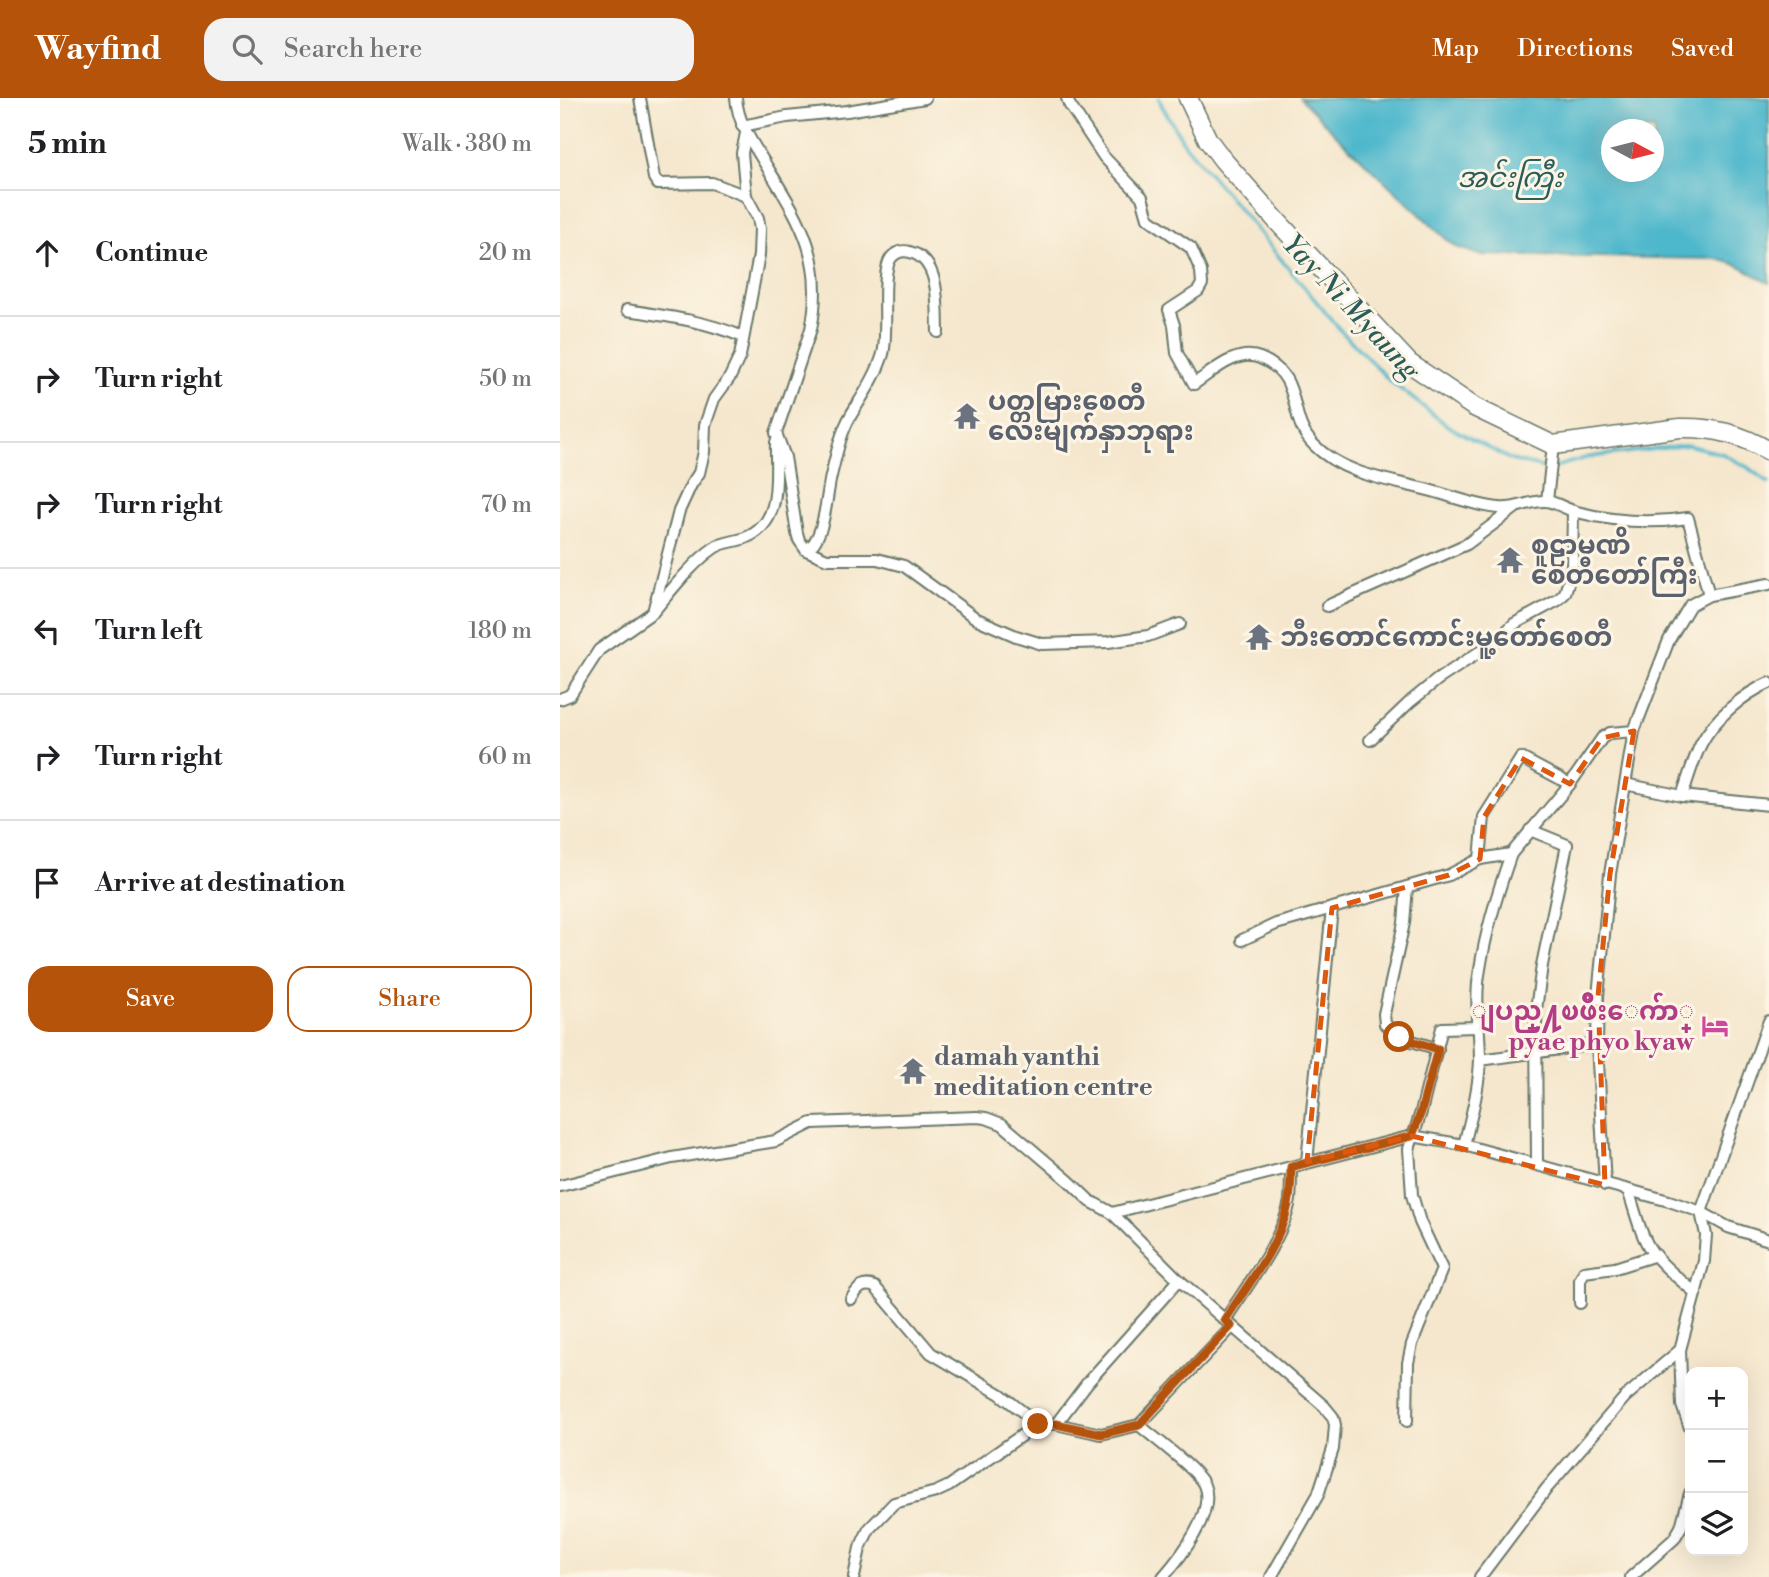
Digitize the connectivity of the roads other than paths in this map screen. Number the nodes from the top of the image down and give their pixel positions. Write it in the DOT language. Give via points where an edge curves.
graph roads {
  1 [pos="640,98"];
  2 [pos="736,98"];
  3 [pos="925,98"];
  4 [pos="1067,98"];
  5 [pos="1188,98"];
  6 [pos="744,129"];
  7 [pos="746,195"];
  8 [pos="627,310"];
  9 [pos="938,332"];
  10 [pos="743,337"];
  11 [pos="776,433"];
  12 [pos="1769,451"];
  13 [pos="1553,453"];
  14 [pos="1547,501"];
  15 [pos="1515,508"];
  16 [pos="1573,511"];
  17 [pos="806,550"];
  18 [pos="1769,584"];
  19 [pos="1709,595"];
  20 [pos="1327,606"];
  21 [pos="653,612"];
  22 [pos="1180,624"];
  23 [pos="1769,683"];
  24 [pos="560,699"];
  25 [pos="1634,731"];
  26 [pos="1370,740"];
  27 [pos="1570,784"];
  28 [pos="1625,784"];
  29 [pos="1682,796"];
  30 [pos="1769,805"];
  31 [pos="1530,830"];
  32 [pos="1511,854"];
  33 [pos="1480,859"];
  34 [pos="1407,887"];
  35 [pos="1332,908"];
  36 [pos="1242,940"];
  37 [pos="1769,1021"];
  38 [pos="1477,1027"];
  39 [pos="1597,1044"];
  40 [pos="1438,1049"];
  41 [pos="1535,1051"];
  42 [pos="1480,1060"];
  43 [pos="1412,1136"];
  44 [pos="1464,1145"];
  45 [pos="1307,1162"];
  46 [pos="1537,1164"];
  47 [pos="1291,1167"];
  48 [pos="1605,1185"];
  49 [pos="560,1186"];
  50 [pos="1628,1190"];
  51 [pos="1701,1212"];
  52 [pos="1112,1213"];
  53 [pos="1769,1240"];
  54 [pos="1656,1255"];
  55 [pos="1179,1280"];
  56 [pos="1696,1293"];
  57 [pos="852,1299"];
  58 [pos="1580,1303"];
  59 [pos="1228,1323"];
  60 [pos="1680,1350"];
  61 [pos="1685,1414"];
  62 [pos="1407,1421"];
  63 [pos="1038,1424"];
  64 [pos="1056,1424"];
  65 [pos="1139,1425"];
  66 [pos="1685,1512"];
  67 [pos="854,1577"];
  68 [pos="1163,1577"];
  69 [pos="1271,1577"];
  70 [pos="1480,1577"];
  71 [pos="1631,1577"];
  1 -- 7 [label="street" via="658,184 712,183"];
  2 -- 6 [label="street"];
  3 -- 6 [label="street" via="787,117"];
  4 -- 15 [label="street" via="1104,157 1142,197 1148,218 1191,248 1202,284 1169,310 1177,353 1194,384 1219,367 1252,355 1284,376 1293,391 1304,434 1334,460 1378,479 1473,504"];
  5 -- 13 [label="main road" via="1223,160 1409,363"];
  6 -- 7 [label="street"];
  6 -- 11 [label="street" via="798,218 815,270 811,329"];
  7 -- 10 [label="street" via="760,229"];
  8 -- 10 [label="street" via="696,320"];
  9 -- 17 [label="street" via="936,292 927,262 905,251 895,254 888,265 883,353 845,427 820,534"];
  10 -- 21 [label="street" via="740,356 714,399 705,425 699,473 680,511"];
  11 -- 17 [label="street" via="785,457 797,533"];
  11 -- 21 [label="street" via="775,500 767,522 746,538 715,547"];
  12 -- 13 [label="main road" via="1733,434 1680,428"];
  13 -- 14 [label="street"];
  14 -- 15 [label="street"];
  14 -- 16 [label="street"];
  15 -- 20 [label="street" via="1467,544"];
  16 -- 19 [label="street" via="1637,521 1688,518"];
  16 -- 26 [label="street" via="1572,570 1565,593 1437,680"];
  17 -- 22 [label="street" via="828,559 877,559 904,566 978,619 1042,644 1108,642 1148,636"];
  18 -- 19 [label="street"];
  19 -- 25 [label="street" via="1690,605 1669,640"];
  21 -- 24 [label="street" via="599,650 569,695"];
  23 -- 29 [label="street" via="1751,692 1708,733"];
  25 -- 27 [label="street" via="1602,738"];
  25 -- 28 [label="street"];
  27 -- 31 [label="street"];
  27 -- 33 [label="street" via="1521,758 1484,817"];
  28 -- 29 [label="street"];
  28 -- 39 [label="street" via="1610,874"];
  29 -- 30 [label="street"];
  31 -- 32 [label="street"];
  31 -- 41 [label="street" via="1567,845 1542,965"];
  32 -- 33 [label="street"];
  32 -- 38 [label="street" via="1479,968"];
  33 -- 34 [label="street"];
  34 -- 35 [label="street"];
  34 -- 40 [label="street" via="1385,1024 1399,1037"];
  35 -- 36 [label="street" via="1276,924"];
  35 -- 45 [label="street"];
  37 -- 51 [label="street"];
  38 -- 40 [label="street" via="1442,1028"];
  38 -- 42 [label="street"];
  39 -- 41 [label="street"];
  39 -- 48 [label="street"];
  40 -- 43 [label="street"];
  41 -- 42 [label="street"];
  41 -- 46 [label="street"];
  42 -- 44 [label="street"];
  43 -- 44 [label="street"];
  43 -- 45 [label="street"];
  43 -- 62 [label="street" via="1412,1195 1442,1269 1412,1344"];
  44 -- 46 [label="street"];
  45 -- 47 [label="street"];
  46 -- 48 [label="street"];
  47 -- 52 [label="street"];
  47 -- 59 [label="street" via="1286,1214"];
  48 -- 50 [label="street"];
  49 -- 52 [label="street" via="672,1158 776,1141 812,1124 986,1118 1002,1124 1090,1201"];
  50 -- 51 [label="street"];
  50 -- 54 [label="street" via="1644,1237"];
  51 -- 53 [label="street" via="1728,1227"];
  51 -- 56 [label="street" via="1706,1248"];
  52 -- 55 [label="street"];
  54 -- 56 [label="street"];
  54 -- 58 [label="street" via="1584,1272"];
  55 -- 59 [label="street"];
  55 -- 64 [label="street"];
  56 -- 60 [label="street"];
  57 -- 63 [label="street" via="859,1287 875,1287 931,1353 1000,1394"];
  59 -- 65 [label="street"];
  59 -- 69 [label="street" via="1324,1406 1335,1425 1333,1449 1318,1495"];
  60 -- 61 [label="street" via="1679,1388"];
  60 -- 70 [label="street" via="1625,1397 1547,1488"];
  63 -- 64 [label="street"];
  63 -- 67 [label="street" via="949,1486 894,1503 869,1529"];
  64 -- 65 [label="street" via="1101,1434"];
  65 -- 68 [label="street" via="1193,1471 1206,1493 1185,1552"];
  66 -- 71 [label="street" via="1674,1539"];
}
